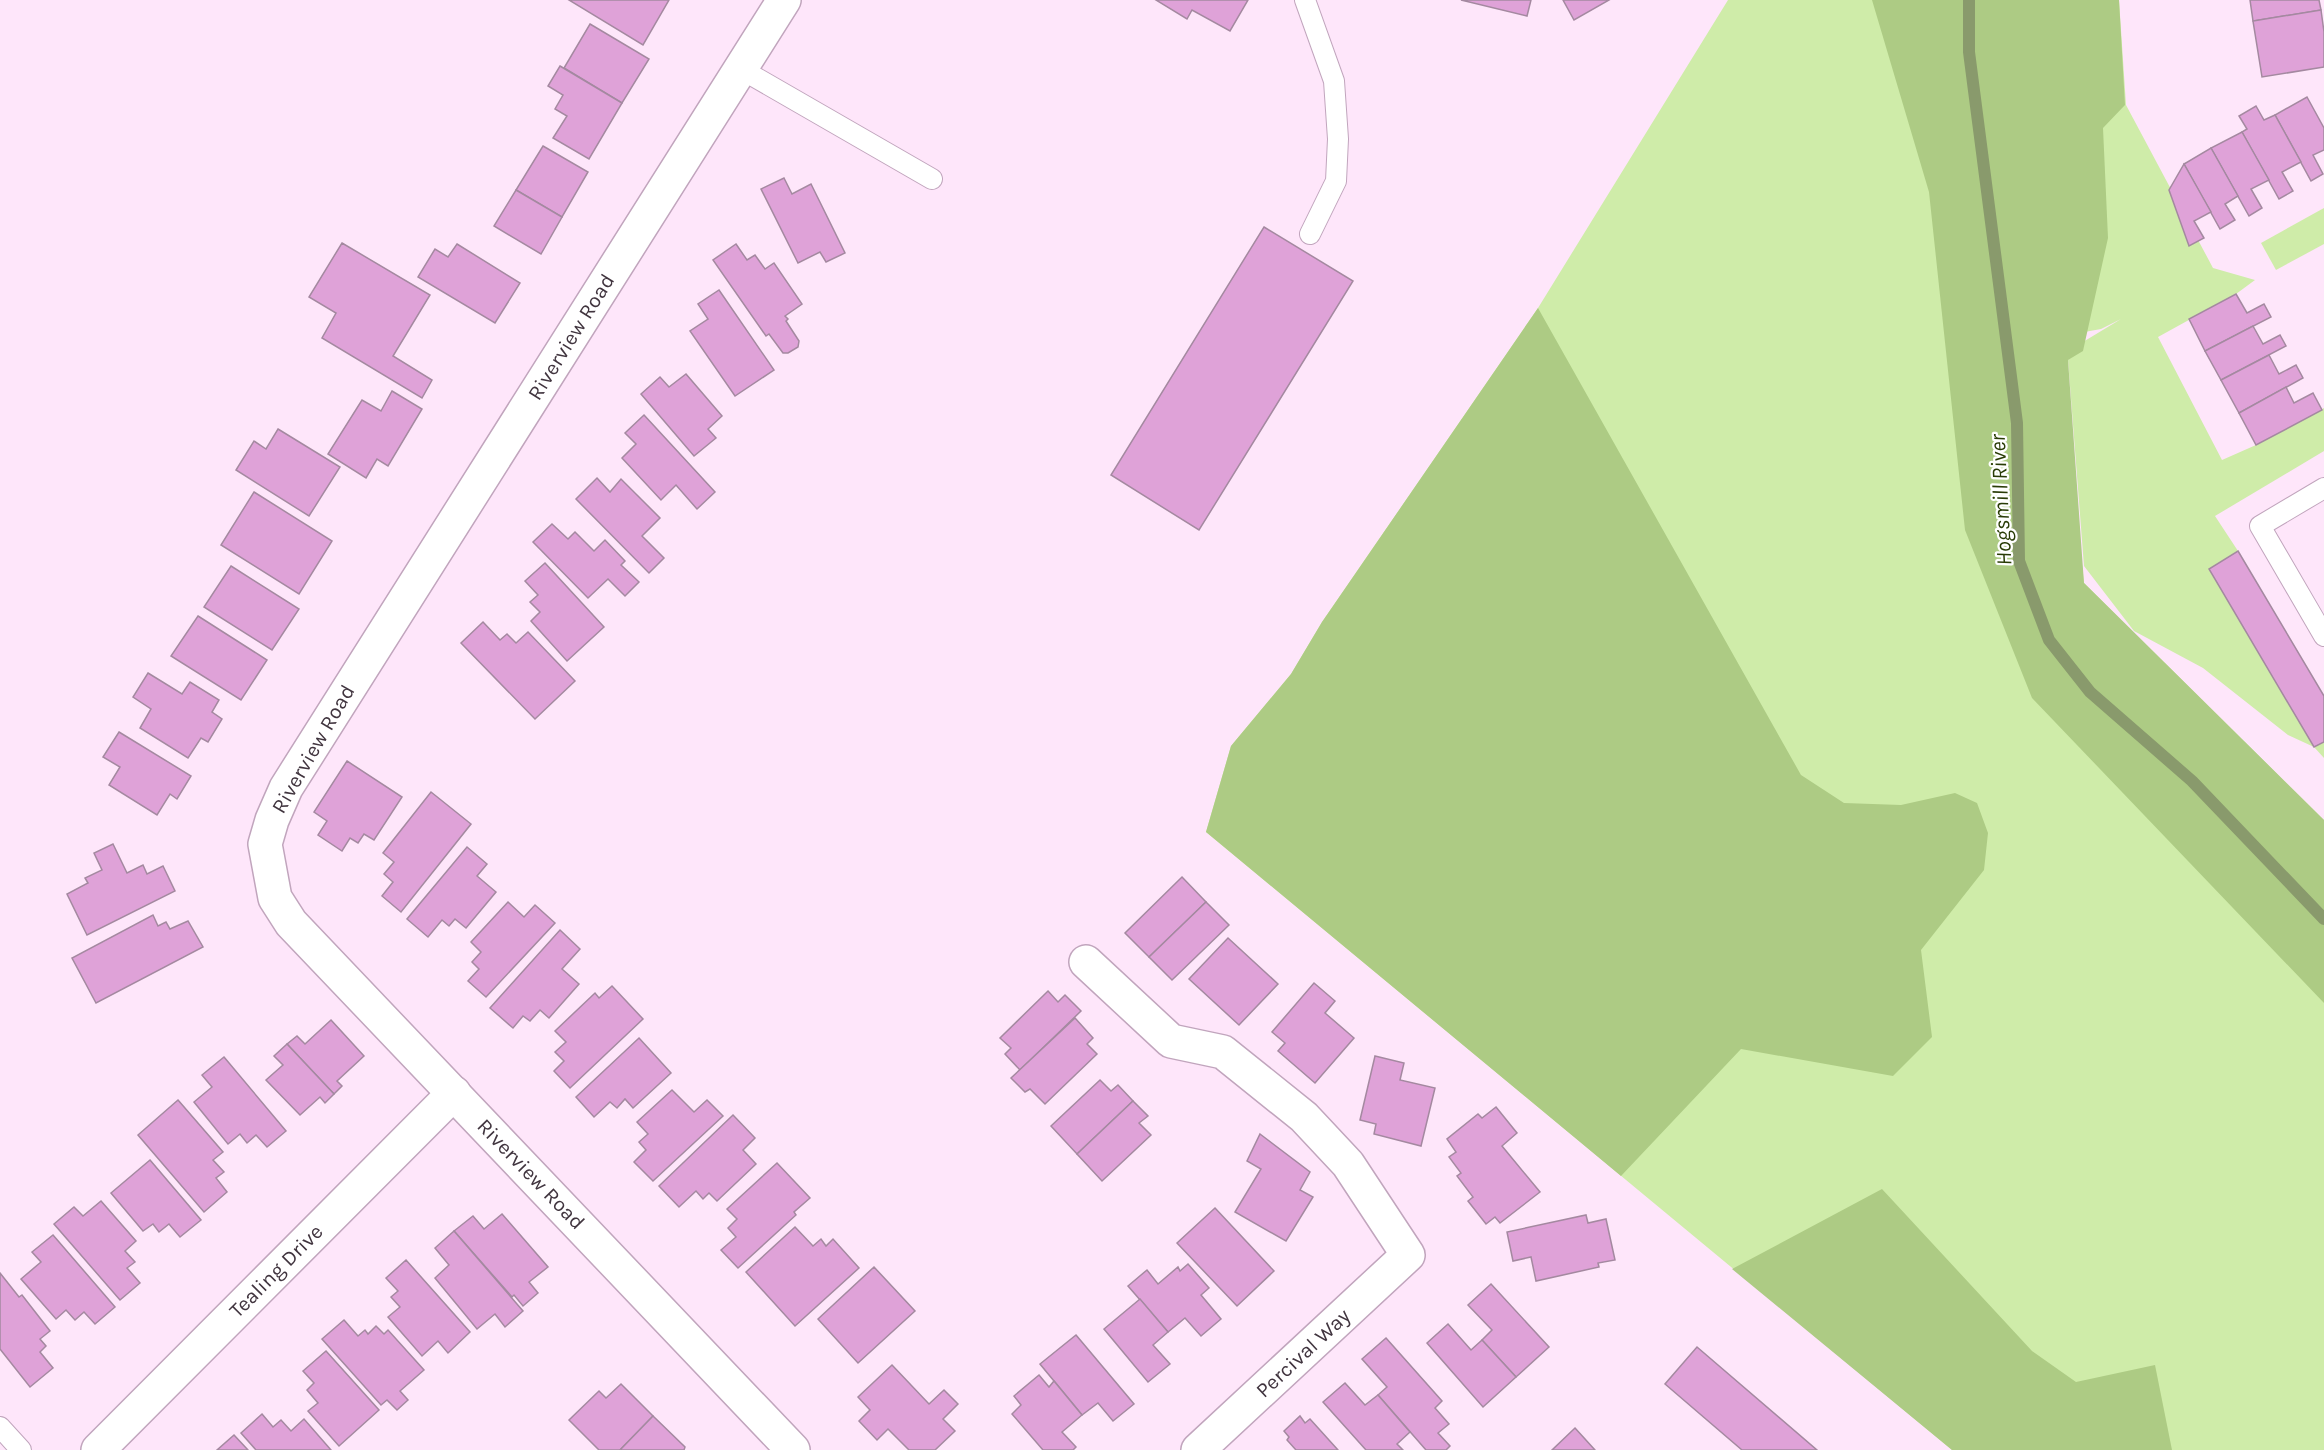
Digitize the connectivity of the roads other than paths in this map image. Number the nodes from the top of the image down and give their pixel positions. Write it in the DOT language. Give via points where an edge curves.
graph roads {
  1 [pos="784,0"];
  2 [pos="1305,0"];
  3 [pos="741,69"];
  4 [pos="932,179"];
  5 [pos="1310,234"];
  6 [pos="2324,488"];
  7 [pos="2324,636"];
  8 [pos="1086,962"];
  9 [pos="454,1093"];
  10 [pos="0,1427"];
  11 [pos="21,1450"];
  12 [pos="98,1450"];
  13 [pos="793,1450"];
  14 [pos="1198,1450"];
  1 -- 3 [label="street, Riverview Road"];
  2 -- 5 [label="lane" via="1334,81 1338,139 1336,181"];
  3 -- 4 [label="lane"];
  3 -- 9 [label="street, Riverview Road" via="286,788 265,844 275,898 291,923"];
  6 -- 7 [label="lane" via="2260,526"];
  8 -- 14 [label="street, Percival Way" via="1171,1041 1223,1052 1304,1117 1348,1164 1408,1255"];
  9 -- 12 [label="street, Tealing Drive"];
  9 -- 13 [label="street, Riverview Road"];
  10 -- 11 [label="lane"];
}
